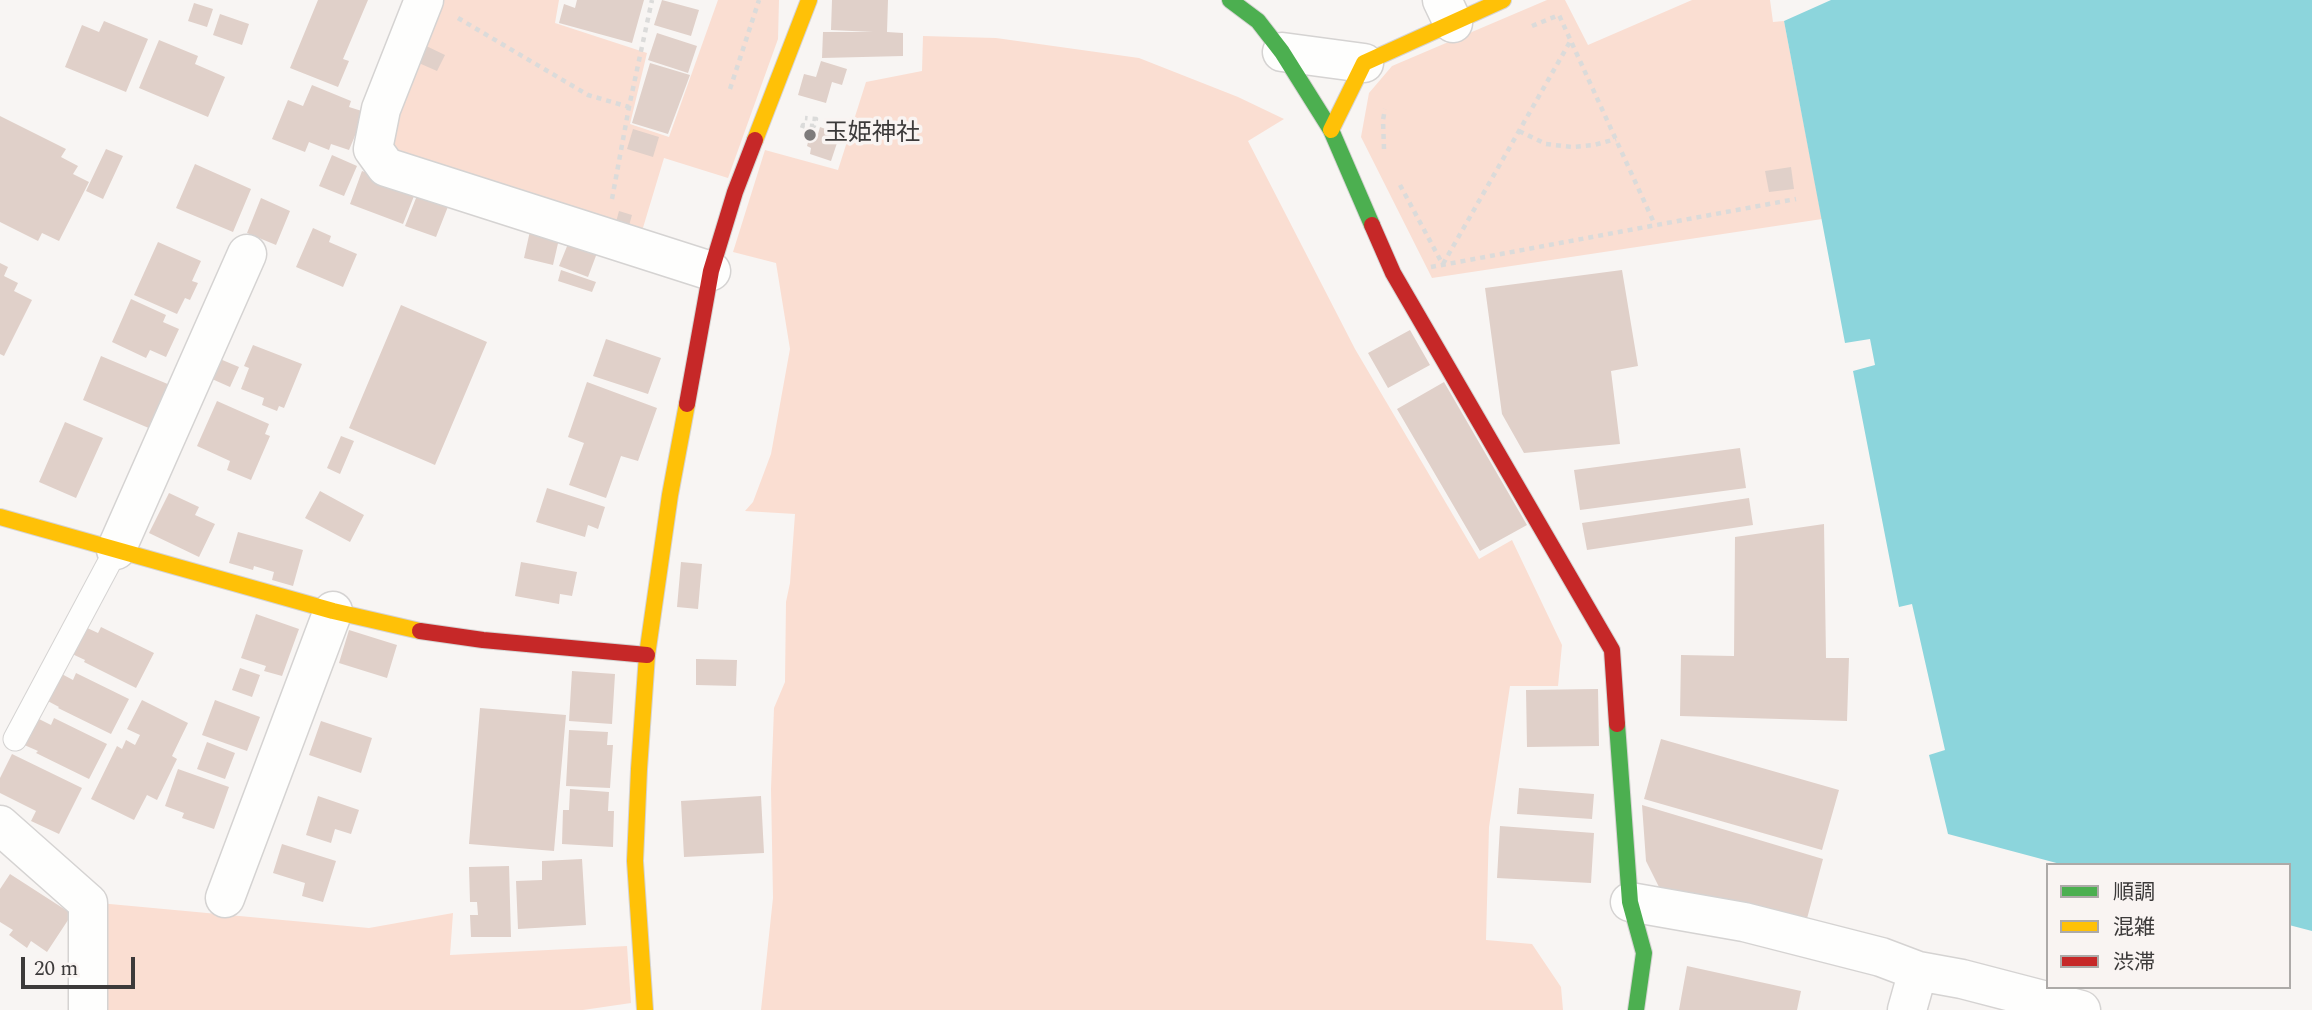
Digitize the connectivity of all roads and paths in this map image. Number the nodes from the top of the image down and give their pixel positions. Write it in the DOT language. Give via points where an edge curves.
graph roads {
  1 [pos="652,0"];
  2 [pos="759,0"];
  3 [pos="809,0"];
  4 [pos="1230,0"];
  5 [pos="1503,0"];
  6 [pos="437,7"];
  7 [pos="1447,11"];
  8 [pos="1521,31"];
  9 [pos="1571,40"];
  10 [pos="1282,52"];
  11 [pos="1364,63"];
  12 [pos="729,94"];
  13 [pos="1386,104"];
  14 [pos="629,107"];
  15 [pos="816,118"];
  16 [pos="1331,130"];
  17 [pos="1519,131"];
  18 [pos="800,135"];
  19 [pos="1616,139"];
  20 [pos="1385,158"];
  21 [pos="1398,182"];
  22 [pos="1796,199"];
  23 [pos="1655,225"];
  24 [pos="607,238"];
  25 [pos="248,254"];
  26 [pos="1443,265"];
  27 [pos="711,271"];
  28 [pos="1393,273"];
  29 [pos="0,517"];
  30 [pos="116,551"];
  31 [pos="333,611"];
  32 [pos="648,654"];
  33 [pos="15,738"];
  34 [pos="0,825"];
  35 [pos="225,898"];
  36 [pos="1630,902"];
  37 [pos="1918,971"];
  38 [pos="88,1010"];
  39 [pos="645,1010"];
  40 [pos="1636,1010"];
  41 [pos="1907,1010"];
  42 [pos="2081,1010"];
  1 -- 14 [label="path"];
  2 -- 12 [label="path"];
  3 -- 27 [label="street" via="735,192"];
  4 -- 10 [label="street" via="1258,21"];
  5 -- 7 [label="street"];
  6 -- 14 [label="path" via="588,95"];
  6 -- 24 [label="street" via="386,93 373,149 386,167"];
  7 -- 11 [label="street"];
  8 -- 9 [label="path" via="1559,15"];
  9 -- 17 [label="path"];
  9 -- 19 [label="path"];
  10 -- 11 [label="street"];
  10 -- 16 [label="street"];
  11 -- 16 [label="street"];
  13 -- 20 [label="path"];
  14 -- 24 [label="path"];
  15 -- 18 [label="path" via="814,126 803,125"];
  16 -- 28 [label="street"];
  17 -- 19 [label="path" via="1546,144 1572,147"];
  17 -- 26 [label="path"];
  19 -- 23 [label="path"];
  21 -- 26 [label="path"];
  22 -- 23 [label="path"];
  23 -- 26 [label="path"];
  24 -- 27 [label="street"];
  25 -- 30 [label="street"];
  26 -- 28 [label="path"];
  27 -- 32 [label="street" via="670,495"];
  28 -- 36 [label="street" via="1612,650"];
  29 -- 30 [label="street"];
  30 -- 31 [label="street"];
  30 -- 33 [label="lane"];
  31 -- 32 [label="street" via="483,640"];
  31 -- 35 [label="street"];
  32 -- 39 [label="street" via="635,862"];
  34 -- 38 [label="street" via="88,903"];
  36 -- 37 [label="street" via="1744,922"];
  36 -- 40 [label="street" via="1644,953"];
  37 -- 41 [label="street"];
  37 -- 42 [label="street"];
}
